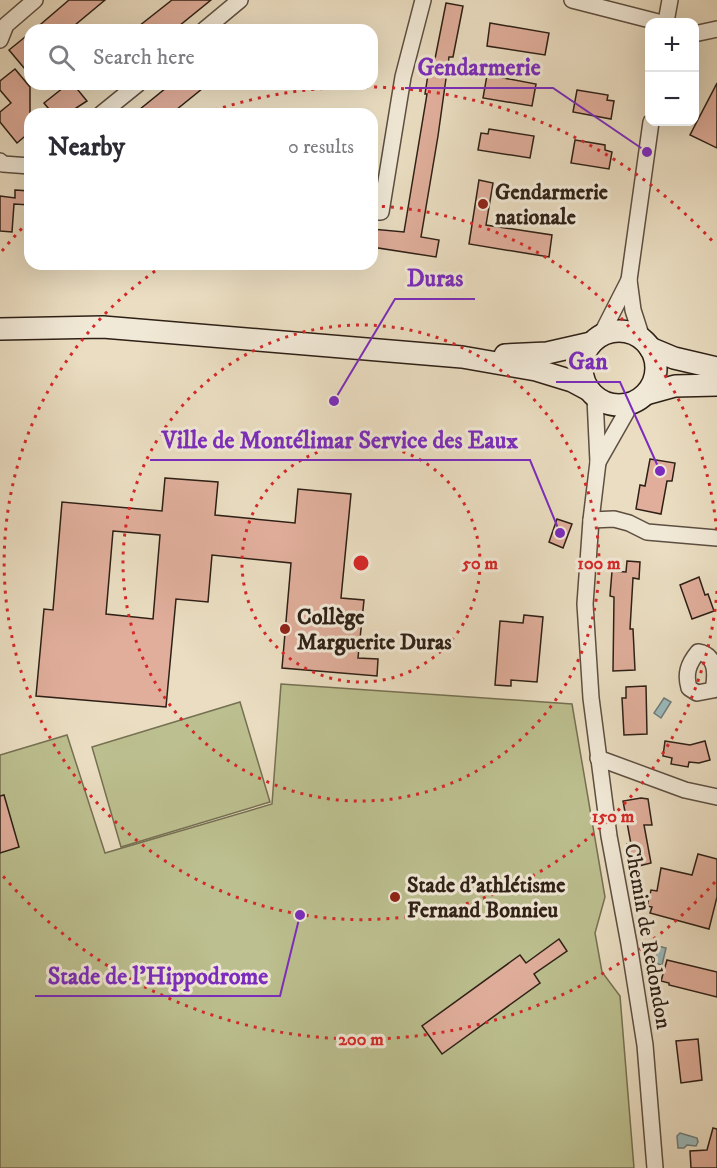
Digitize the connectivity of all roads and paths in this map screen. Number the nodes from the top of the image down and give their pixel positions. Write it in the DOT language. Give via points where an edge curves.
graph roads {
  1 [pos="35,0"];
  2 [pos="240,0"];
  3 [pos="423,0"];
  4 [pos="572,0"];
  5 [pos="670,0"];
  6 [pos="667,18"];
  7 [pos="645,19"];
  8 [pos="211,24"];
  9 [pos="717,29"];
  10 [pos="699,33"];
  11 [pos="0,40"];
  12 [pos="131,90"];
  13 [pos="108,108"];
  14 [pos="650,126"];
  15 [pos="0,161"];
  16 [pos="24,166"];
  17 [pos="378,212"];
  18 [pos="629,280"];
  19 [pos="0,328"];
  20 [pos="596,339"];
  21 [pos="646,343"];
  22 [pos="462,357"];
  23 [pos="717,368"];
  24 [pos="717,385"];
  25 [pos="591,393"];
  26 [pos="639,399"];
  27 [pos="598,462"];
  28 [pos="591,520"];
  29 [pos="717,538"];
  30 [pos="598,758"];
  31 [pos="717,797"];
  32 [pos="655,1168"];
  1 -- 11 [label="street" via="6,25"];
  2 -- 8 [label="street"];
  3 -- 17 [label="street" via="403,77"];
  4 -- 7 [label="street"];
  5 -- 6 [label="street"];
  9 -- 10 [label="street"];
  12 -- 13 [label="street"];
  14 -- 18 [label="street"];
  15 -- 16 [label="street"];
  18 -- 20 [label="street"];
  18 -- 21 [label="street" via="633,310"];
  19 -- 22 [label="main road" via="103,327"];
  20 -- 21 [label="main road" via="611,331 622,331"];
  20 -- 22 [label="main road" via="547,353"];
  20 -- 25 [label="main road" via="584,353 581,365 582,377"];
  21 -- 23 [label="main road" via="674,358"];
  21 -- 26 [label="main road" via="656,366 655,376"];
  22 -- 25 [label="main road" via="536,370 572,381"];
  24 -- 26 [label="main road" via="675,386"];
  25 -- 26 [label="main road" via="606,404 618,406"];
  25 -- 27 [label="street, Chemin de Redondon"];
  26 -- 27 [label="street, Chemin de Redondon"];
  27 -- 28 [label="street, Chemin de Redondon"];
  28 -- 29 [label="street" via="614,519 647,532"];
  28 -- 30 [label="street, Chemin de Redondon" via="585,604"];
  30 -- 31 [label="street" via="685,790"];
  30 -- 32 [label="street, Chemin de Redondon" via="645,1045"];
}
